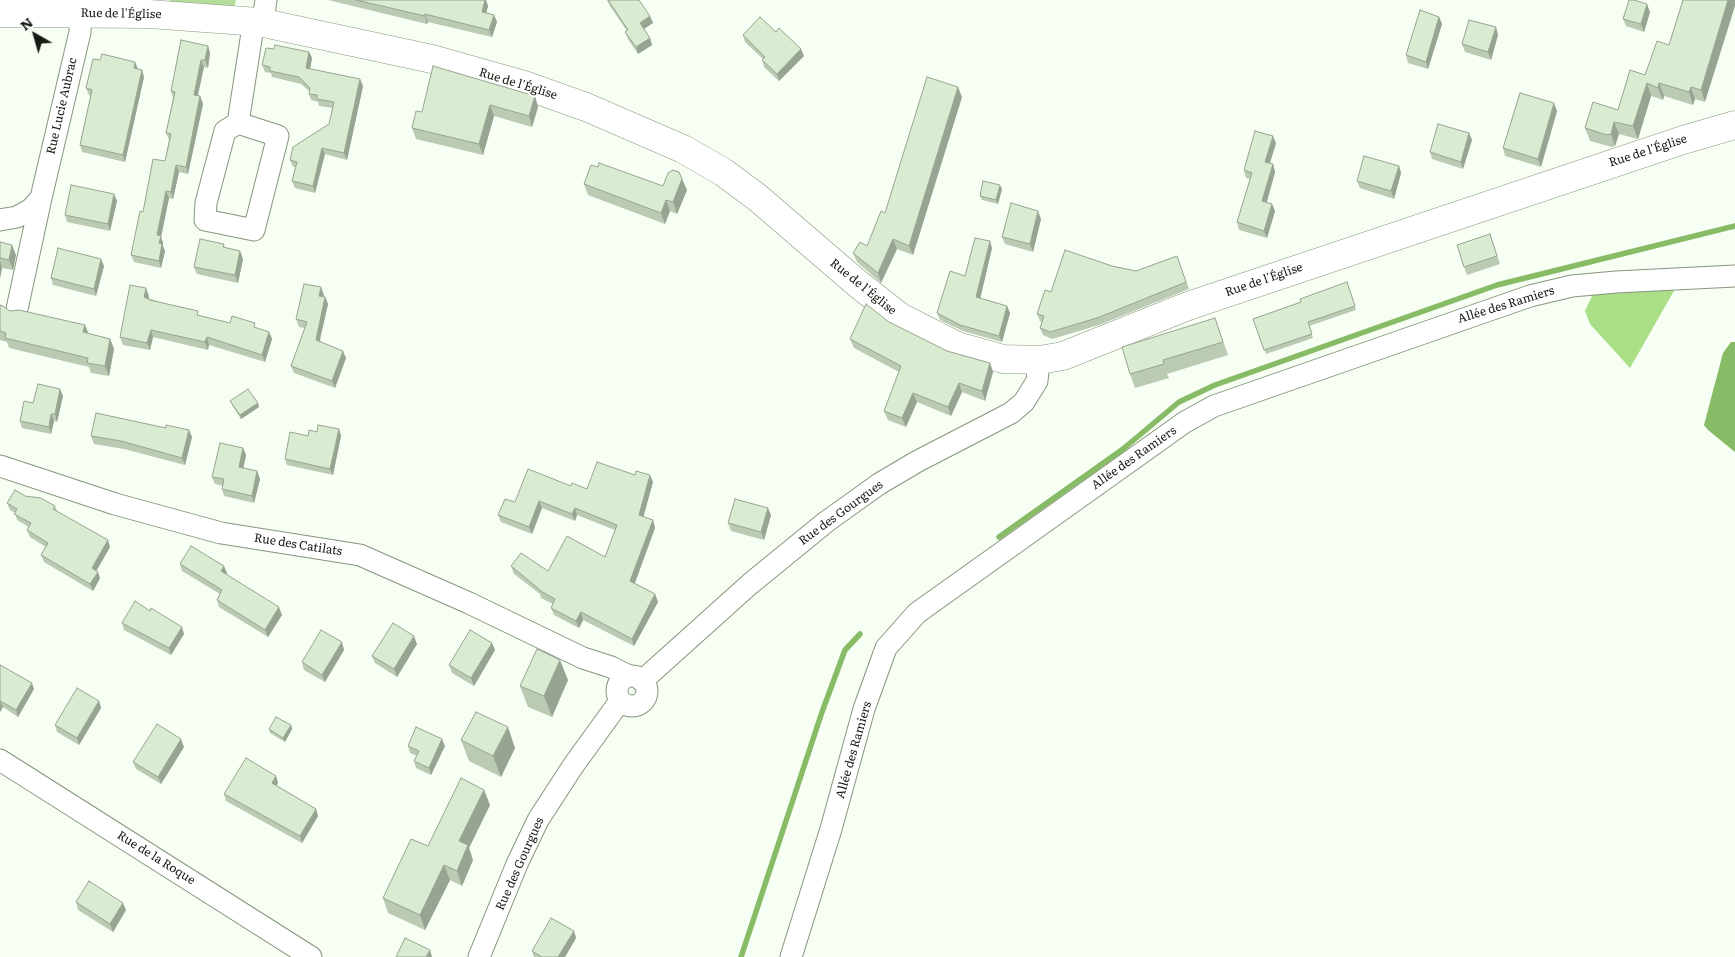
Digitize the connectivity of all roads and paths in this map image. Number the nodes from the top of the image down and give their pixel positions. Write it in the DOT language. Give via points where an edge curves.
graph roads {
  1 [pos="9,9"];
  2 [pos="262,11"];
  3 [pos="81,13"];
  4 [pos="238,122"];
  5 [pos="1735,125"];
  6 [pos="41,198"];
  7 [pos="0,220"];
  8 [pos="1735,276"];
  9 [pos="17,309"];
  10 [pos="1038,360"];
  11 [pos="0,466"];
  12 [pos="627,687"];
  13 [pos="0,760"];
  14 [pos="311,957"];
  15 [pos="479,957"];
  16 [pos="791,957"];
  1 -- 3 [label="main road, Rue de l'Église"];
  2 -- 3 [label="main road, Rue de l'Église"];
  2 -- 4 [label="street" via="252,33"];
  2 -- 10 [label="main road, Rue de l'Église" via="524,85 613,118 684,150 723,172 900,317 957,346 1003,359"];
  3 -- 6 [label="street, Rue Lucie Aubrac" via="80,32"];
  4 -- 4 [label="street" via="225,131 206,203 205,220 254,230 278,136"];
  5 -- 10 [label="main road, Rue de l'Église" via="1188,306 1063,356"];
  6 -- 7 [label="street" via="31,210"];
  6 -- 9 [label="street, Rue Lucie Aubrac"];
  8 -- 16 [label="street, Allée des Ramiers" via="1572,286 1530,296 1214,406 1185,422 917,613 886,648 864,709"];
  10 -- 12 [label="street, Rue des Gourgues" via="1038,381 1024,402 1011,413 879,484 826,522"];
  11 -- 12 [label="street, Rue des Catilats" via="115,504 221,533 360,554 583,658 611,667"];
  12 -- 15 [label="street, Rue des Gourgues" via="538,820"];
  13 -- 14 [label="street, Rue de la Roque"];
}
